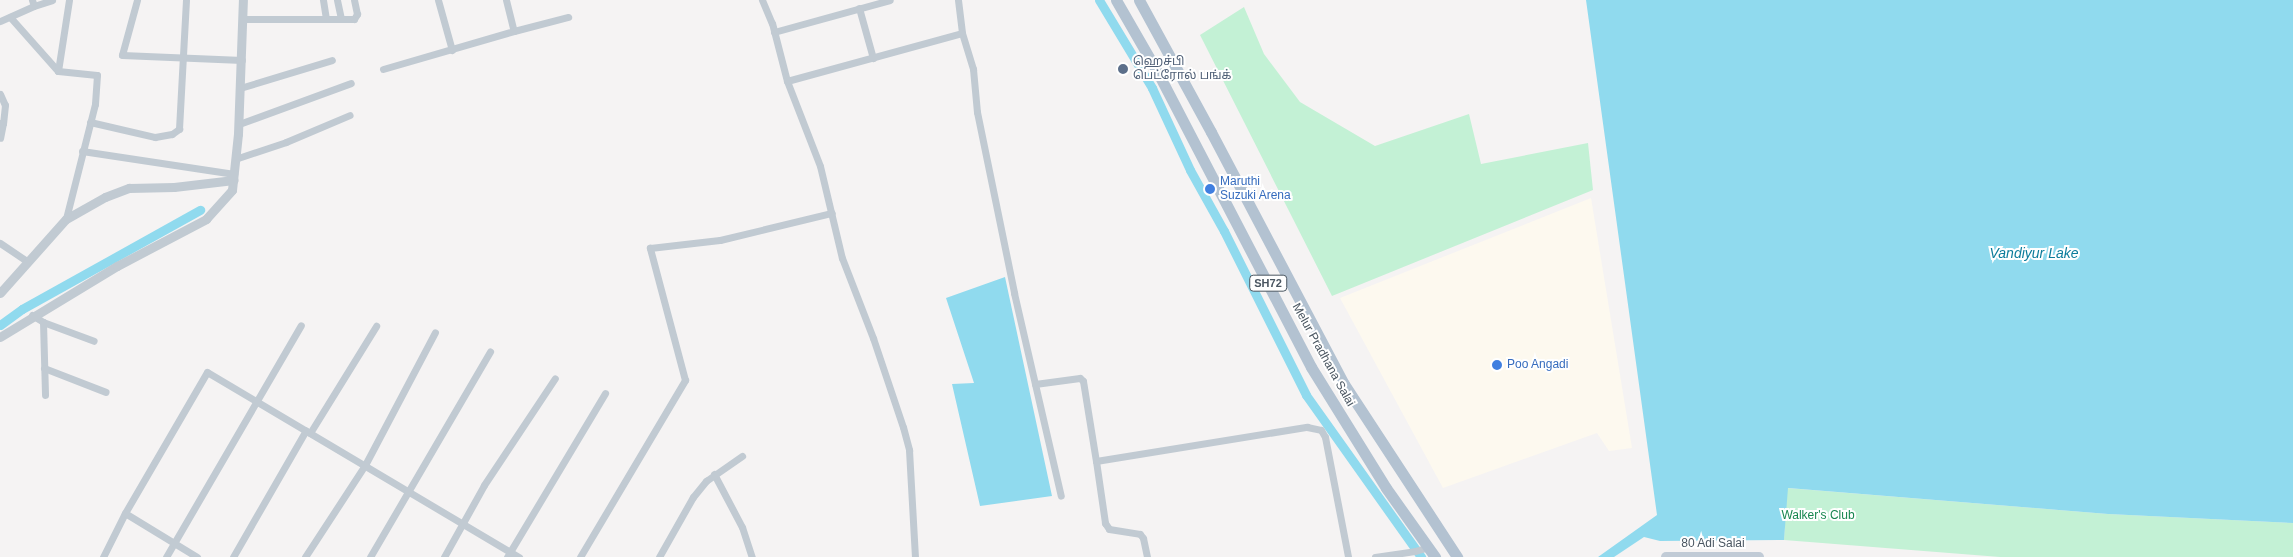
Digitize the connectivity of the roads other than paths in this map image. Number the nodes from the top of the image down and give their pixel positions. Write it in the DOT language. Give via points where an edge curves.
graph roads {
  1 [pos="52,0"];
  2 [pos="69,0"];
  3 [pos="137,0"];
  4 [pos="186,0"];
  5 [pos="243,0"];
  6 [pos="323,0"];
  7 [pos="337,0"];
  8 [pos="354,0"];
  9 [pos="438,0"];
  10 [pos="506,0"];
  11 [pos="762,0"];
  12 [pos="890,0"];
  13 [pos="958,0"];
  14 [pos="1116,0"];
  15 [pos="1138,0"];
  16 [pos="33,3"];
  17 [pos="859,8"];
  18 [pos="568,16"];
  19 [pos="10,17"];
  20 [pos="243,19"];
  21 [pos="326,19"];
  22 [pos="341,19"];
  23 [pos="0,21"];
  24 [pos="514,31"];
  25 [pos="774,32"];
  26 [pos="962,33"];
  27 [pos="452,50"];
  28 [pos="873,58"];
  29 [pos="182,59"];
  30 [pos="242,60"];
  31 [pos="332,60"];
  32 [pos="383,69"];
  33 [pos="58,71"];
  34 [pos="787,81"];
  35 [pos="351,83"];
  36 [pos="240,88"];
  37 [pos="0,94"];
  38 [pos="350,115"];
  39 [pos="90,122"];
  40 [pos="1,123"];
  41 [pos="239,124"];
  42 [pos="0,138"];
  43 [pos="82,152"];
  44 [pos="235,159"];
  45 [pos="234,177"];
  46 [pos="832,213"];
  47 [pos="66,218"];
  48 [pos="0,243"];
  49 [pos="28,262"];
  50 [pos="0,293"];
  51 [pos="32,315"];
  52 [pos="43,322"];
  53 [pos="302,325"];
  54 [pos="376,326"];
  55 [pos="435,332"];
  56 [pos="0,337"];
  57 [pos="94,341"];
  58 [pos="490,352"];
  59 [pos="44,368"];
  60 [pos="555,378"];
  61 [pos="1034,384"];
  62 [pos="106,392"];
  63 [pos="605,393"];
  64 [pos="45,395"];
  65 [pos="257,401"];
  66 [pos="308,432"];
  67 [pos="742,456"];
  68 [pos="1096,461"];
  69 [pos="365,465"];
  70 [pos="714,474"];
  71 [pos="409,491"];
  72 [pos="1061,496"];
  73 [pos="125,513"];
  74 [pos="462,523"];
  75 [pos="174,543"];
  76 [pos="1429,547"];
  77 [pos="748,550"];
  78 [pos="509,554"];
  79 [pos="102,557"];
  80 [pos="166,557"];
  81 [pos="197,557"];
  82 [pos="233,557"];
  83 [pos="305,557"];
  84 [pos="370,557"];
  85 [pos="444,557"];
  86 [pos="520,557"];
  87 [pos="580,557"];
  88 [pos="659,557"];
  89 [pos="743,557"];
  90 [pos="752,557"];
  91 [pos="915,557"];
  92 [pos="1147,557"];
  93 [pos="1348,557"];
  94 [pos="1375,557"];
  95 [pos="1435,557"];
  96 [pos="1457,557"];
  97 [pos="1666,557"];
  98 [pos="1759,557"];
  1 -- 16 [label="street"];
  2 -- 33 [label="street"];
  3 -- 29 [label="street" via="122,55"];
  4 -- 29 [label="street"];
  5 -- 20 [label="street"];
  6 -- 21 [label="street"];
  7 -- 22 [label="street"];
  8 -- 22 [label="street" via="356,17"];
  9 -- 27 [label="street"];
  10 -- 24 [label="street"];
  11 -- 25 [label="street"];
  12 -- 17 [label="street"];
  13 -- 26 [label="street"];
  14 -- 76 [label="main road, Melur Pradhana Salai / SH72" via="1158,73 1311,367 1386,488"];
  15 -- 96 [label="main road, Melur Pradhana Salai / SH72" via="1216,140 1344,384"];
  16 -- 19 [label="street"];
  17 -- 25 [label="street"];
  17 -- 28 [label="street"];
  18 -- 24 [label="street"];
  19 -- 23 [label="street"];
  19 -- 33 [label="street"];
  20 -- 21 [label="street"];
  20 -- 30 [label="street"];
  21 -- 22 [label="street"];
  24 -- 27 [label="street"];
  25 -- 34 [label="street"];
  26 -- 28 [label="street"];
  26 -- 61 [label="street" via="973,69 977,112"];
  27 -- 32 [label="street"];
  28 -- 34 [label="street"];
  29 -- 30 [label="street"];
  29 -- 39 [label="street" via="179,129 172,134 155,137"];
  30 -- 36 [label="street"];
  31 -- 36 [label="street"];
  33 -- 39 [label="street" via="97,75"];
  34 -- 46 [label="street" via="820,166"];
  35 -- 41 [label="street"];
  36 -- 41 [label="street"];
  37 -- 40 [label="street" via="5,105"];
  38 -- 44 [label="street"];
  39 -- 43 [label="street"];
  40 -- 42 [label="street"];
  41 -- 44 [label="street"];
  43 -- 45 [label="street"];
  43 -- 47 [label="street"];
  44 -- 45 [label="street"];
  45 -- 47 [label="street" via="174,187 128,188 105,196"];
  45 -- 51 [label="street" via="232,190 206,219"];
  46 -- 87 [label="street" via="720,240 650,248 685,380"];
  46 -- 91 [label="street" via="842,258 873,338 909,450"];
  47 -- 49 [label="street"];
  48 -- 49 [label="street"];
  49 -- 50 [label="street"];
  51 -- 52 [label="street"];
  51 -- 56 [label="street"];
  52 -- 57 [label="street"];
  52 -- 59 [label="street"];
  53 -- 65 [label="street"];
  54 -- 66 [label="street"];
  55 -- 69 [label="street"];
  58 -- 71 [label="street"];
  59 -- 62 [label="street"];
  59 -- 64 [label="street"];
  60 -- 74 [label="street"];
  61 -- 68 [label="street" via="1076,377 1083,381"];
  61 -- 72 [label="street"];
  63 -- 78 [label="street"];
  65 -- 66 [label="street"];
  65 -- 73 [label="street" via="207,372"];
  65 -- 75 [label="street"];
  66 -- 69 [label="street"];
  66 -- 82 [label="street"];
  67 -- 70 [label="street"];
  68 -- 92 [label="street" via="1105,523 1114,531 1140,534"];
  68 -- 93 [label="street" via="1315,427 1325,436"];
  69 -- 71 [label="street"];
  69 -- 83 [label="street"];
  70 -- 77 [label="street" via="742,527"];
  70 -- 88 [label="street" via="694,496"];
  71 -- 74 [label="street"];
  71 -- 84 [label="street"];
  73 -- 75 [label="street"];
  73 -- 79 [label="street"];
  74 -- 78 [label="street"];
  74 -- 85 [label="street"];
  75 -- 80 [label="street"];
  75 -- 81 [label="street"];
  76 -- 94 [label="street"];
  76 -- 95 [label="main road, Melur Pradhana Salai / SH72"];
  77 -- 89 [label="street"];
  77 -- 90 [label="street"];
  78 -- 86 [label="street"];
  97 -- 98 [label="main road, 80 Adi Salai"];
}
